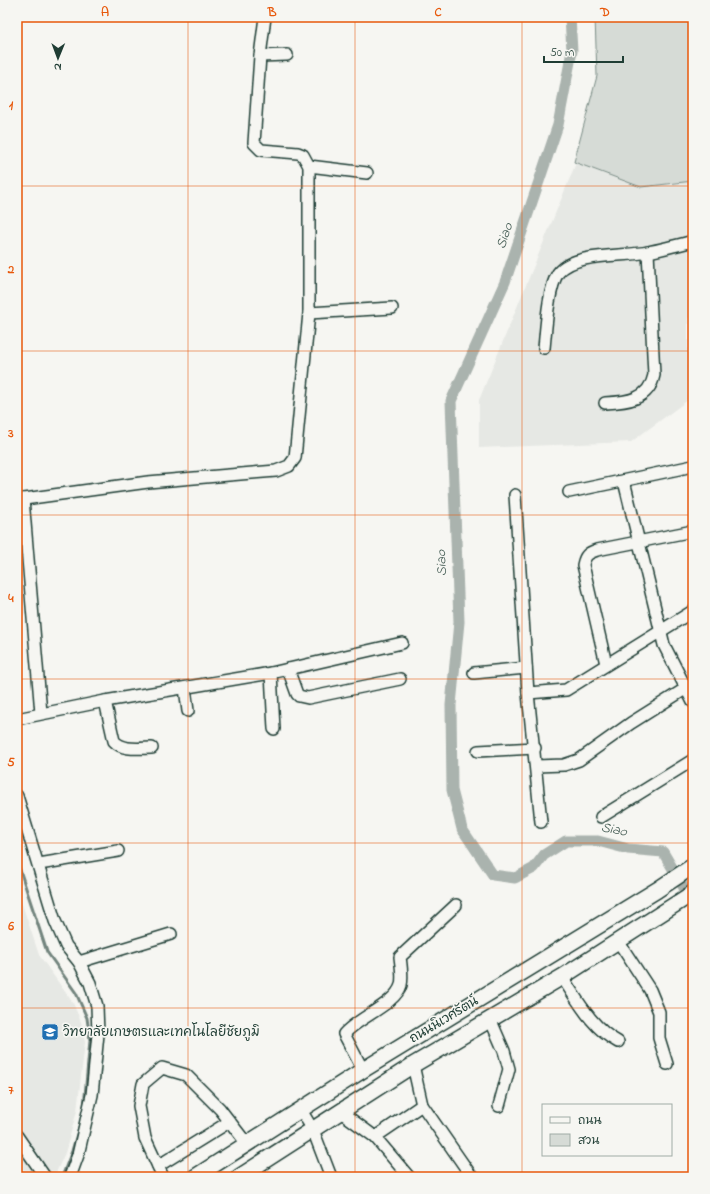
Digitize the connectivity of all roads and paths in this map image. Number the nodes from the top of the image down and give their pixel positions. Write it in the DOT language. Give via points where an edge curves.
graph roads {
  1 [pos="265,17"];
  2 [pos="286,55"];
  3 [pos="260,56"];
  4 [pos="309,166"];
  5 [pos="367,173"];
  6 [pos="693,241"];
  7 [pos="648,252"];
  8 [pos="392,308"];
  9 [pos="308,313"];
  10 [pos="544,348"];
  11 [pos="605,403"];
  12 [pos="693,466"];
  13 [pos="624,481"];
  14 [pos="569,492"];
  15 [pos="515,495"];
  16 [pos="20,500"];
  17 [pos="693,530"];
  18 [pos="639,541"];
  19 [pos="693,611"];
  20 [pos="660,631"];
  21 [pos="402,643"];
  22 [pos="606,664"];
  23 [pos="526,668"];
  24 [pos="288,669"];
  25 [pos="271,673"];
  26 [pos="474,673"];
  27 [pos="400,679"];
  28 [pos="689,686"];
  29 [pos="185,688"];
  30 [pos="528,693"];
  31 [pos="105,701"];
  32 [pos="693,702"];
  33 [pos="188,711"];
  34 [pos="41,713"];
  35 [pos="17,719"];
  36 [pos="274,728"];
  37 [pos="152,748"];
  38 [pos="535,748"];
  39 [pos="478,750"];
  40 [pos="693,760"];
  41 [pos="536,766"];
  42 [pos="17,796"];
  43 [pos="601,817"];
  44 [pos="541,822"];
  45 [pos="118,851"];
  46 [pos="39,864"];
  47 [pos="693,866"];
  48 [pos="693,893"];
  49 [pos="456,905"];
  50 [pos="171,934"];
  51 [pos="618,941"];
  52 [pos="79,962"];
  53 [pos="562,977"];
  54 [pos="491,1020"];
  55 [pos="618,1042"];
  56 [pos="668,1064"];
  57 [pos="413,1065"];
  58 [pos="363,1070"];
  59 [pos="422,1105"];
  60 [pos="499,1106"];
  61 [pos="301,1110"];
  62 [pos="341,1112"];
  63 [pos="230,1122"];
  64 [pos="313,1130"];
  65 [pos="17,1136"];
  66 [pos="375,1137"];
  67 [pos="247,1144"];
  68 [pos="158,1166"];
  69 [pos="46,1177"];
  70 [pos="70,1177"];
  71 [pos="163,1177"];
  72 [pos="196,1177"];
  73 [pos="239,1177"];
  74 [pos="331,1177"];
  75 [pos="409,1177"];
  76 [pos="472,1177"];
  1 -- 3 [label="street"];
  2 -- 3 [label="street"];
  3 -- 4 [label="street" via="254,143 260,150 303,155"];
  4 -- 5 [label="street"];
  4 -- 9 [label="street"];
  6 -- 7 [label="street"];
  7 -- 10 [label="street" via="582,260 565,266 557,275 550,297"];
  7 -- 11 [label="street" via="654,375 652,385 635,399"];
  8 -- 9 [label="street"];
  9 -- 16 [label="street" via="295,458 289,466 276,471 148,482"];
  12 -- 13 [label="street"];
  13 -- 14 [label="street"];
  13 -- 18 [label="street"];
  15 -- 23 [label="street"];
  16 -- 34 [label="street"];
  17 -- 18 [label="street"];
  18 -- 20 [label="street"];
  18 -- 22 [label="street" via="597,550 585,557 583,565"];
  19 -- 20 [label="street"];
  20 -- 22 [label="street"];
  20 -- 28 [label="street" via="664,645"];
  21 -- 24 [label="street"];
  22 -- 30 [label="street" via="562,692"];
  23 -- 26 [label="street"];
  23 -- 30 [label="street"];
  24 -- 25 [label="street"];
  24 -- 27 [label="street" via="297,694 308,698"];
  25 -- 29 [label="street"];
  25 -- 36 [label="street"];
  28 -- 32 [label="street"];
  28 -- 41 [label="street" via="579,760 564,765"];
  29 -- 31 [label="street"];
  29 -- 33 [label="street"];
  30 -- 38 [label="street"];
  31 -- 34 [label="street"];
  31 -- 37 [label="street" via="117,745 125,748"];
  34 -- 35 [label="street"];
  38 -- 39 [label="street"];
  38 -- 41 [label="street"];
  40 -- 43 [label="street"];
  41 -- 44 [label="street"];
  42 -- 46 [label="street"];
  45 -- 46 [label="street"];
  46 -- 52 [label="street" via="55,920 66,946"];
  47 -- 58 [label="main road, ถนนนิเวศรัตน์"];
  48 -- 51 [label="main road, ถนนนิเวศรัตน์"];
  49 -- 58 [label="street" via="400,957 401,986 392,998 351,1026 344,1034 347,1044"];
  50 -- 52 [label="street"];
  51 -- 53 [label="main road, ถนนนิเวศรัตน์"];
  51 -- 56 [label="street" via="650,990 659,1012 659,1038"];
  52 -- 70 [label="street" via="90,983 97,1006 98,1034 92,1094 78,1155"];
  53 -- 54 [label="main road, ถนนนิเวศรัตน์"];
  53 -- 55 [label="street" via="596,1026"];
  54 -- 57 [label="main road, ถนนนิเวศรัตน์"];
  54 -- 60 [label="street" via="509,1070"];
  57 -- 59 [label="street"];
  57 -- 62 [label="main road, ถนนนิเวศรัตน์"];
  58 -- 61 [label="main road, ถนนนิเวศรัตน์"];
  59 -- 66 [label="street"];
  59 -- 76 [label="street"];
  61 -- 64 [label="street"];
  61 -- 67 [label="main road, ถนนนิเวศรัตน์"];
  62 -- 64 [label="main road, ถนนนิเวศรัตน์"];
  62 -- 66 [label="street"];
  63 -- 67 [label="street"];
  63 -- 68 [label="street"];
  63 -- 68 [label="street" via="186,1075 162,1068 143,1084 139,1106 145,1138"];
  64 -- 73 [label="main road, ถนนนิเวศรัตน์"];
  64 -- 74 [label="street"];
  65 -- 69 [label="street"];
  66 -- 75 [label="street"];
  67 -- 72 [label="main road, ถนนนิเวศรัตน์"];
  68 -- 71 [label="street"];
}
